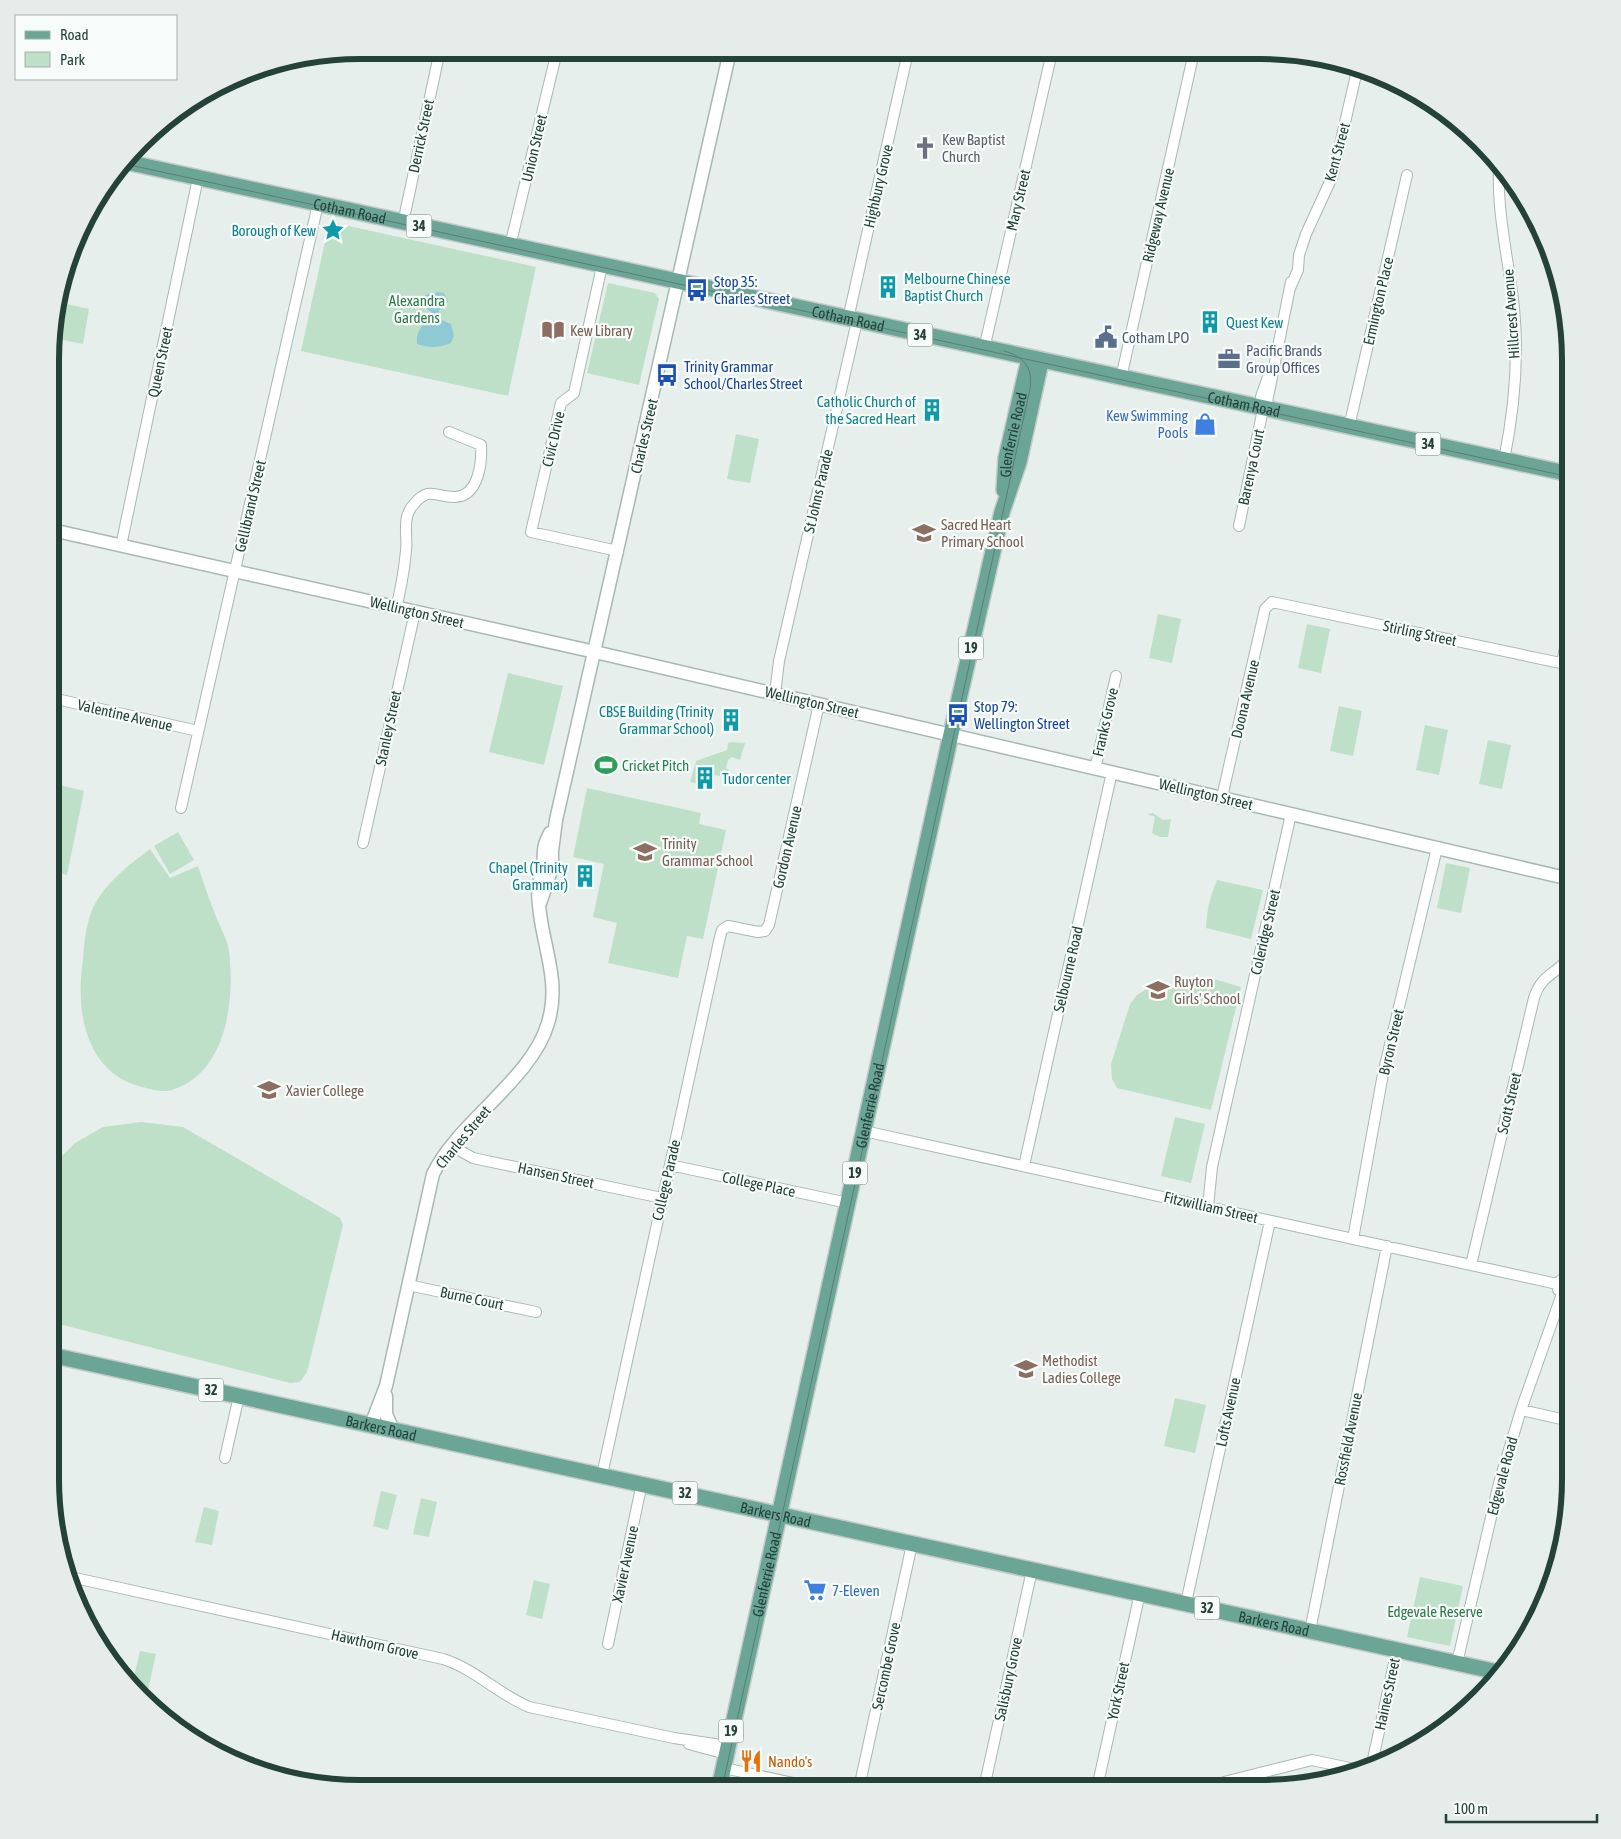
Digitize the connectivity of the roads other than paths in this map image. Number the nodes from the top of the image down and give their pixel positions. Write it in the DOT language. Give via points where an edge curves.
graph roads {
  1 [pos="438,59"];
  2 [pos="555,59"];
  3 [pos="728,59"];
  4 [pos="907,59"];
  5 [pos="1050,59"];
  6 [pos="1192,59"];
  7 [pos="1356,74"];
  8 [pos="131,163"];
  9 [pos="1407,175"];
  10 [pos="1499,175"];
  11 [pos="198,178"];
  12 [pos="318,204"];
  13 [pos="402,222"];
  14 [pos="510,246"];
  15 [pos="602,266"];
  16 [pos="677,282"];
  17 [pos="852,320"];
  18 [pos="984,349"];
  19 [pos="1035,360"];
  20 [pos="1121,378"];
  21 [pos="1263,409"];
  22 [pos="1349,427"];
  23 [pos="450,432"];
  24 [pos="1504,460"];
  25 [pos="1562,472"];
  26 [pos="1239,526"];
  27 [pos="59,532"];
  28 [pos="121,546"];
  29 [pos="618,551"];
  30 [pos="235,571"];
  31 [pos="1270,603"];
  32 [pos="396,608"];
  33 [pos="415,612"];
  34 [pos="595,652"];
  35 [pos="1562,663"];
  36 [pos="1116,676"];
  37 [pos="772,693"];
  38 [pos="59,700"];
  39 [pos="819,704"];
  40 [pos="198,731"];
  41 [pos="952,734"];
  42 [pos="1095,769"];
  43 [pos="1112,772"];
  44 [pos="1222,797"];
  45 [pos="181,808"];
  46 [pos="1291,814"];
  47 [pos="363,843"];
  48 [pos="1437,848"];
  49 [pos="1562,877"];
  50 [pos="765,931"];
  51 [pos="1562,965"];
  52 [pos="864,1131"];
  53 [pos="452,1146"];
  54 [pos="670,1166"];
  55 [pos="1024,1166"];
  56 [pos="662,1198"];
  57 [pos="848,1203"];
  58 [pos="1204,1206"];
  59 [pos="1270,1221"];
  60 [pos="1353,1239"];
  61 [pos="1387,1246"];
  62 [pos="1471,1265"];
  63 [pos="1562,1279"];
  64 [pos="1557,1284"];
  65 [pos="408,1285"];
  66 [pos="1562,1292"];
  67 [pos="1562,1303"];
  68 [pos="536,1312"];
  69 [pos="59,1356"];
  70 [pos="386,1386"];
  71 [pos="239,1396"];
  72 [pos="1521,1410"];
  73 [pos="1562,1418"];
  74 [pos="371,1425"];
  75 [pos="393,1430"];
  76 [pos="225,1458"];
  77 [pos="602,1475"];
  78 [pos="642,1483"];
  79 [pos="779,1514"];
  80 [pos="912,1544"];
  81 [pos="1032,1570"];
  82 [pos="76,1578"];
  83 [pos="1140,1593"];
  84 [pos="1186,1603"];
  85 [pos="1310,1631"];
  86 [pos="608,1644"];
  87 [pos="1397,1650"];
  88 [pos="1457,1663"];
  89 [pos="1494,1671"];
  90 [pos="726,1756"];
  91 [pos="1373,1758"];
  92 [pos="1347,1767"];
  93 [pos="721,1780"];
  94 [pos="794,1780"];
  95 [pos="861,1780"];
  96 [pos="986,1780"];
  97 [pos="1099,1780"];
  98 [pos="1232,1780"];
  1 -- 13 [label="street, Derrick Street"];
  2 -- 14 [label="street, Union Street"];
  3 -- 16 [label="street, Charles Street"];
  4 -- 17 [label="street, Highbury Grove"];
  5 -- 18 [label="street, Mary Street"];
  6 -- 20 [label="street, Ridgeway Avenue"];
  7 -- 21 [label="street, Kent Street" via="1332,175 1299,255 1273,365 1269,398"];
  8 -- 11 [label="main road, Cotham Road / 34"];
  9 -- 22 [label="street, Ermington Place"];
  10 -- 24 [label="street, Hillcrest Avenue" via="1516,336 1512,413"];
  11 -- 12 [label="main road, Cotham Road / 34"];
  11 -- 28 [label="street, Queen Street"];
  12 -- 13 [label="main road, Cotham Road / 34"];
  12 -- 30 [label="street, Gellibrand Street"];
  13 -- 14 [label="main road, Cotham Road / 34"];
  14 -- 15 [label="main road, Cotham Road / 34"];
  15 -- 16 [label="main road, Cotham Road / 34"];
  15 -- 29 [label="street, Civic Drive" via="574,392 561,403 531,532"];
  16 -- 17 [label="main road, Cotham Road / 34"];
  16 -- 29 [label="street, Charles Street"];
  17 -- 18 [label="main road, Cotham Road / 34"];
  17 -- 37 [label="street, St Johns Parade"];
  18 -- 19 [label="main road, Cotham Road / 34"];
  19 -- 20 [label="main road, Cotham Road / 34"];
  19 -- 41 [label="main road, Glenferrie Road / 19" via="1019,462 1002,512"];
  20 -- 21 [label="main road, Cotham Road / 34"];
  21 -- 22 [label="main road, Cotham Road / 34"];
  21 -- 26 [label="street, Barenya Court"];
  22 -- 24 [label="main road, Cotham Road / 34"];
  23 -- 32 [label="street" via="481,445 482,463 476,482 469,491 457,497 435,492 423,495 408,512 402,583"];
  24 -- 25 [label="main road, Cotham Road / 34"];
  27 -- 28 [label="street, Wellington Street"];
  28 -- 30 [label="street, Wellington Street"];
  29 -- 34 [label="street, Charles Street"];
  30 -- 32 [label="street, Wellington Street"];
  30 -- 40 [label="street, Gellibrand Street"];
  31 -- 35 [label="street, Stirling Street" via="1279,602"];
  31 -- 44 [label="street, Doona Avenue" via="1265,609"];
  32 -- 33 [label="street, Wellington Street"];
  33 -- 34 [label="street, Wellington Street"];
  33 -- 47 [label="street, Stanley Street"];
  34 -- 37 [label="street, Wellington Street"];
  34 -- 53 [label="street, Charles Street" via="556,820 552,868 540,903 553,975 548,1025 529,1058"];
  36 -- 42 [label="street, Franks Grove"];
  37 -- 39 [label="street, Wellington Street"];
  38 -- 40 [label="street, Valentine Avenue"];
  39 -- 41 [label="street, Wellington Street"];
  39 -- 50 [label="street, Gordon Avenue" via="769,925"];
  40 -- 45 [label="street, Gellibrand Street"];
  41 -- 42 [label="street, Wellington Street"];
  41 -- 52 [label="main road, Glenferrie Road / 19"];
  42 -- 43 [label="street, Wellington Street"];
  43 -- 44 [label="street, Wellington Street"];
  43 -- 55 [label="street, Selbourne Road"];
  44 -- 46 [label="street, Wellington Street"];
  46 -- 48 [label="street, Wellington Street"];
  46 -- 58 [label="street, Coleridge Street"];
  48 -- 49 [label="street, Wellington Street"];
  48 -- 60 [label="street, Byron Street" via="1383,1074"];
  50 -- 54 [label="street, College Parade" via="731,926 721,933"];
  51 -- 62 [label="street, Scott Street" via="1538,984"];
  52 -- 55 [label="street, Fitzwilliam Street"];
  52 -- 57 [label="main road, Glenferrie Road / 19"];
  53 -- 56 [label="street, Hansen Street" via="473,1158"];
  53 -- 65 [label="street, Charles Street" via="433,1174"];
  54 -- 56 [label="street, College Parade"];
  54 -- 57 [label="street, College Place"];
  55 -- 58 [label="street, Fitzwilliam Street"];
  56 -- 77 [label="street, College Parade"];
  57 -- 79 [label="main road, Glenferrie Road / 19"];
  58 -- 59 [label="street, Fitzwilliam Street"];
  59 -- 60 [label="street, Fitzwilliam Street"];
  59 -- 84 [label="street, Lofts Avenue"];
  60 -- 61 [label="street, Fitzwilliam Street"];
  61 -- 62 [label="street, Fitzwilliam Street"];
  61 -- 85 [label="street, Rossfield Avenue"];
  62 -- 64 [label="street, Fitzwilliam Street"];
  63 -- 64 [label="street"];
  64 -- 66 [label="street" via="1558,1291"];
  65 -- 68 [label="street, Burne Court"];
  65 -- 70 [label="street, Charles Street"];
  67 -- 72 [label="street, Edgevale Road"];
  69 -- 71 [label="main road, Barkers Road / 32"];
  70 -- 74 [label="street, Charles Street"];
  70 -- 75 [label="street, Charles Street" via="385,1411"];
  71 -- 74 [label="main road, Barkers Road / 32"];
  71 -- 76 [label="street"];
  72 -- 73 [label="street"];
  72 -- 88 [label="street, Edgevale Road" via="1499,1483"];
  74 -- 75 [label="main road, Barkers Road / 32"];
  75 -- 77 [label="main road, Barkers Road / 32"];
  77 -- 78 [label="main road, Barkers Road / 32"];
  78 -- 79 [label="main road, Barkers Road / 32"];
  78 -- 86 [label="street, Xavier Avenue"];
  79 -- 80 [label="main road, Barkers Road / 32"];
  79 -- 90 [label="main road, Glenferrie Road / 19"];
  80 -- 81 [label="main road, Barkers Road / 32"];
  80 -- 95 [label="street, Sercombe Grove"];
  81 -- 83 [label="main road, Barkers Road / 32"];
  81 -- 96 [label="street, Salisbury Grove"];
  82 -- 90 [label="street, Hawthorn Grove" via="443,1659 529,1707 674,1738"];
  83 -- 84 [label="main road, Barkers Road / 32"];
  83 -- 97 [label="street, York Street"];
  84 -- 85 [label="main road, Barkers Road / 32"];
  85 -- 87 [label="main road, Barkers Road / 32"];
  87 -- 88 [label="main road, Barkers Road / 32"];
  87 -- 91 [label="street, Haines Street"];
  88 -- 89 [label="main road, Barkers Road / 32"];
  90 -- 93 [label="main road, Glenferrie Road / 19"];
  90 -- 94 [label="street, Hawthorn Grove"];
  92 -- 98 [label="street" via="1312,1760"];
}
